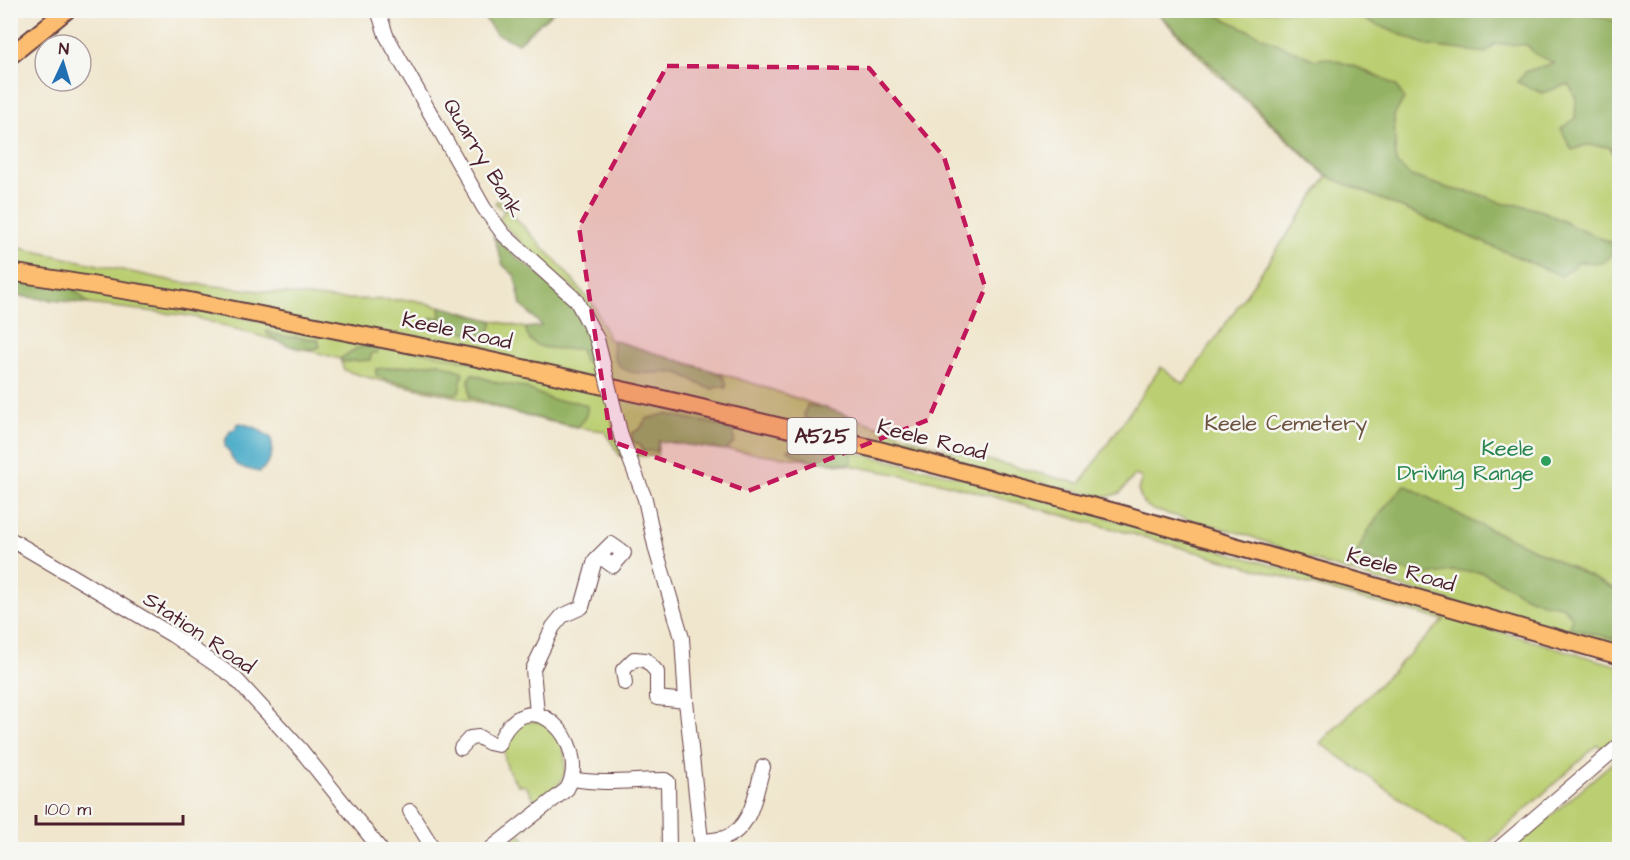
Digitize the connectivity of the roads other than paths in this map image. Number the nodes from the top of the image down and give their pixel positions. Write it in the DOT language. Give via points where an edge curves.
graph roads {
  1 [pos="67,10"];
  2 [pos="378,10"];
  3 [pos="10,56"];
  4 [pos="10,272"];
  5 [pos="10,540"];
  6 [pos="598,556"];
  7 [pos="1620,656"];
  8 [pos="625,683"];
  9 [pos="686,701"];
  10 [pos="537,713"];
  11 [pos="498,745"];
  12 [pos="1620,745"];
  13 [pos="460,748"];
  14 [pos="499,759"];
  15 [pos="763,767"];
  16 [pos="573,779"];
  17 [pos="410,811"];
  18 [pos="701,845"];
  19 [pos="381,849"];
  20 [pos="434,849"];
  21 [pos="489,849"];
  22 [pos="669,849"];
  23 [pos="1497,849"];
  1 -- 3 [label="main road"];
  2 -- 9 [label="street, Quarry Bank, bridge" via="386,34 484,208 504,235 576,300 597,339 621,436 645,499 682,638"];
  4 -- 7 [label="main road, Keele Road / A525" via="179,299 462,355 867,447 1122,514"];
  5 -- 19 [label="street, Station Road" via="172,635 234,677 301,750"];
  6 -- 10 [label="street" via="582,607 562,616 553,627 533,669"];
  8 -- 9 [label="street" via="623,670 634,659 646,660 657,672 657,698"];
  9 -- 18 [label="street, Quarry Bank"];
  10 -- 11 [label="street" via="511,722"];
  10 -- 16 [label="street" via="554,721 563,734"];
  11 -- 13 [label="street" via="479,737 470,738"];
  11 -- 14 [label="street"];
  12 -- 23 [label="street"];
  15 -- 18 [label="street" via="741,827 726,838"];
  16 -- 21 [label="street" via="567,789"];
  16 -- 22 [label="street" via="668,782"];
  17 -- 20 [label="street"];
}
